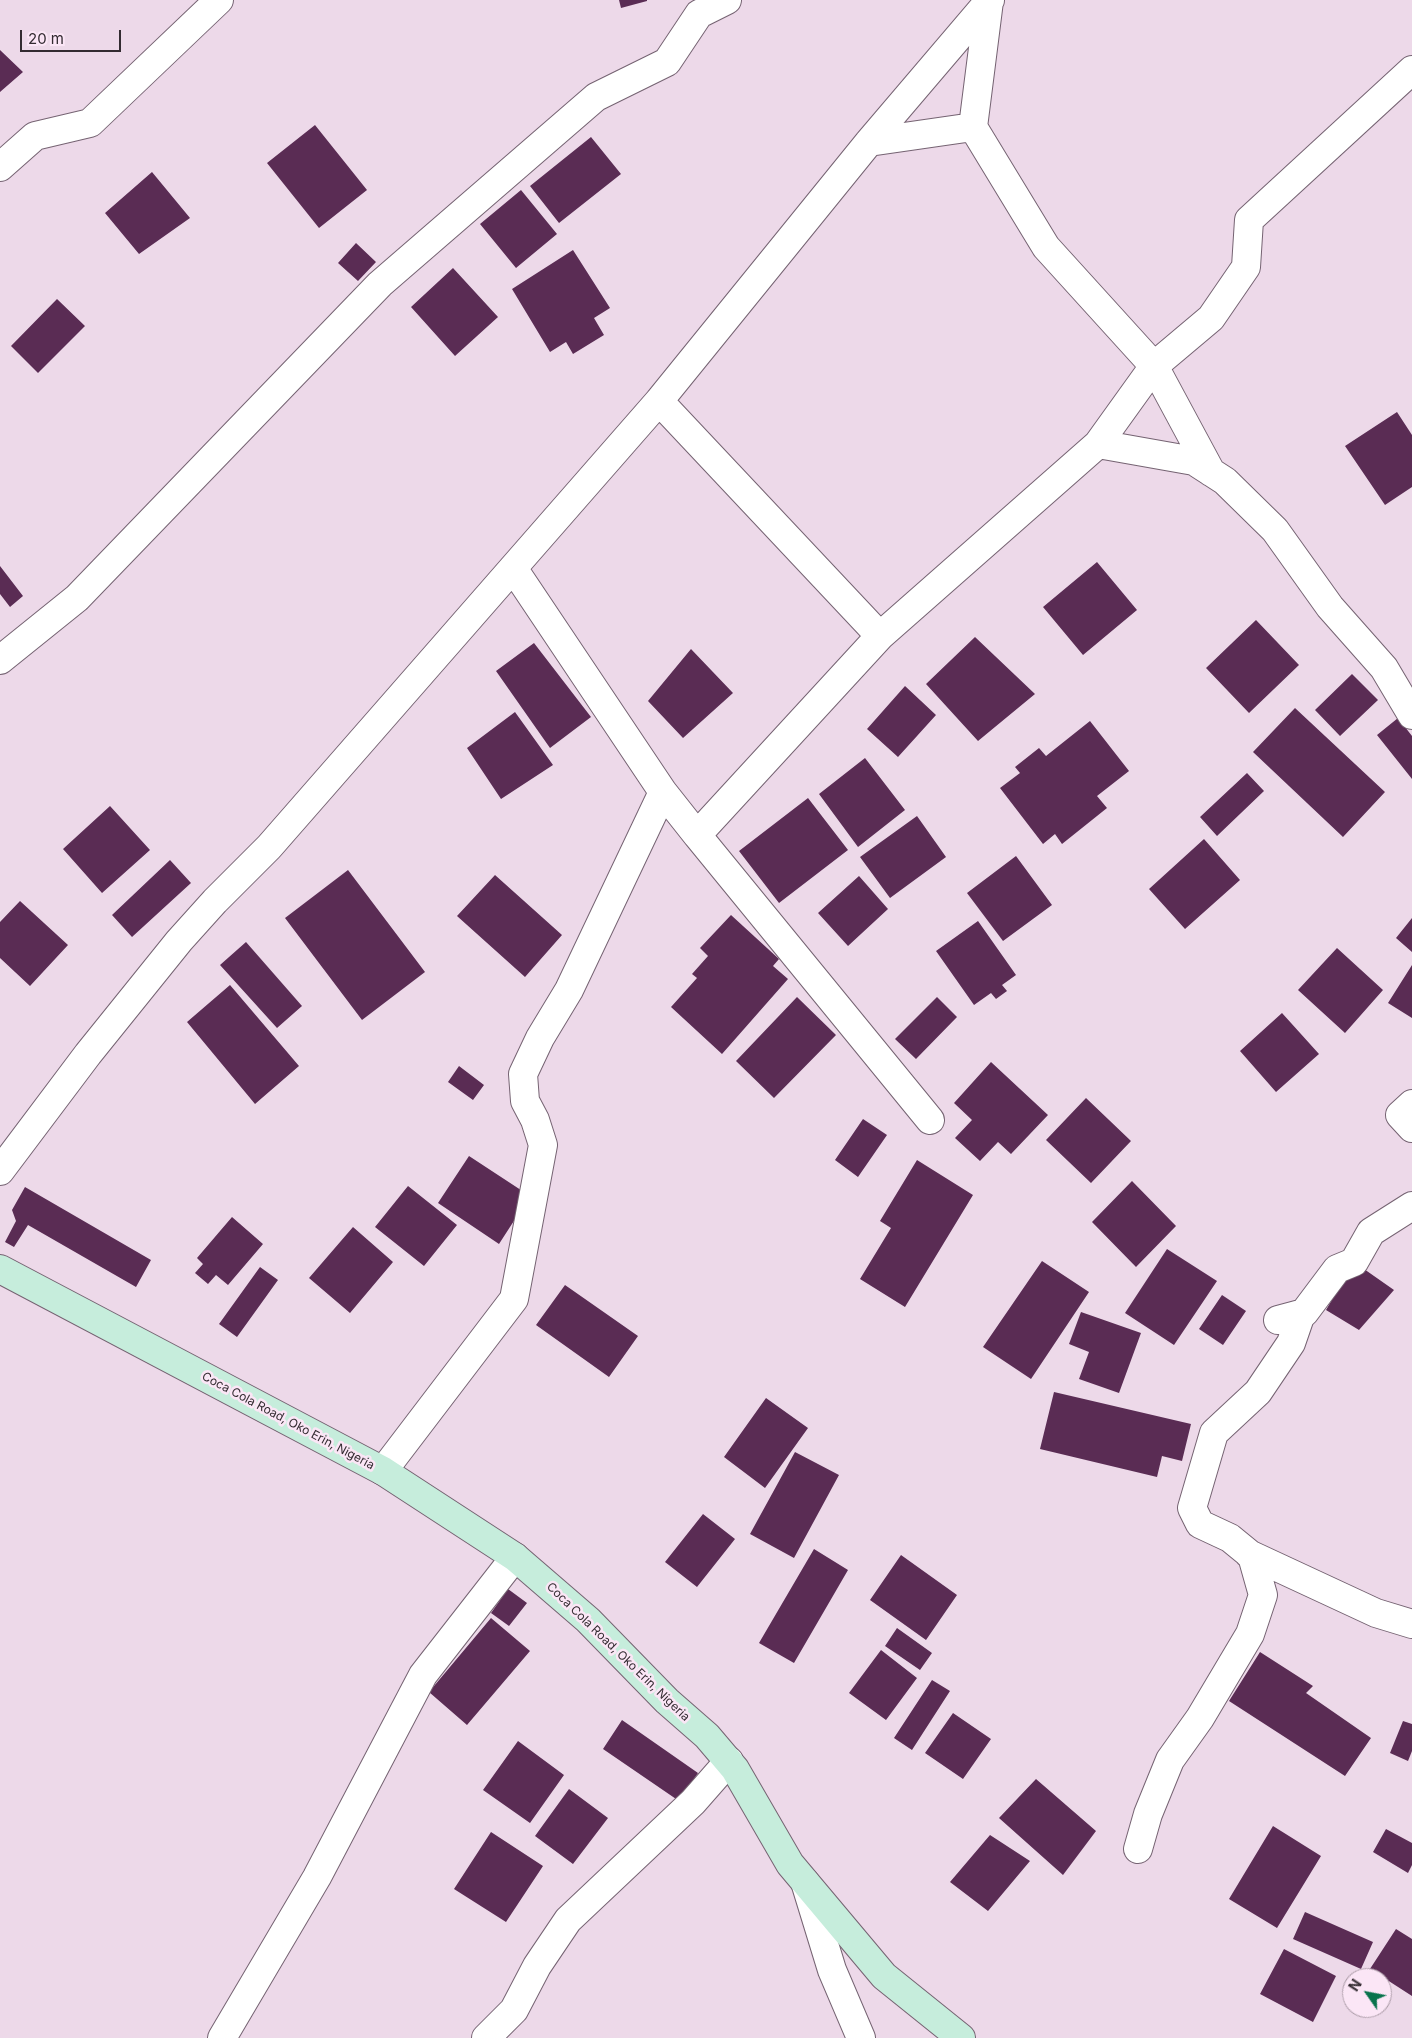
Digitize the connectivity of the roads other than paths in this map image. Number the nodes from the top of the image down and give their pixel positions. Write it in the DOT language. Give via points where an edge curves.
graph roads {
  1 [pos="218,0"];
  2 [pos="727,0"];
  3 [pos="989,0"];
  4 [pos="1412,70"];
  5 [pos="973,127"];
  6 [pos="869,142"];
  7 [pos="0,167"];
  8 [pos="1154,366"];
  9 [pos="659,401"];
  10 [pos="1098,444"];
  11 [pos="1211,472"];
  12 [pos="513,568"];
  13 [pos="880,636"];
  14 [pos="0,660"];
  15 [pos="1412,715"];
  16 [pos="663,792"];
  17 [pos="697,835"];
  18 [pos="1412,1104"];
  19 [pos="930,1120"];
  20 [pos="1412,1128"];
  21 [pos="0,1171"];
  22 [pos="1412,1206"];
  23 [pos="0,1269"];
  24 [pos="383,1471"];
  25 [pos="1250,1554"];
  26 [pos="515,1557"];
  27 [pos="1412,1624"];
  28 [pos="729,1761"];
  29 [pos="1138,1848"];
  30 [pos="806,1882"];
  31 [pos="222,2038"];
  32 [pos="486,2038"];
  33 [pos="861,2038"];
  34 [pos="961,2038"];
  1 -- 7 [label="street" via="90,123 35,136"];
  2 -- 14 [label="street" via="699,14 667,62 596,97 380,284 76,598"];
  3 -- 5 [label="street"];
  3 -- 6 [label="street"];
  4 -- 8 [label="street" via="1249,220 1246,267 1211,318"];
  5 -- 6 [label="street"];
  5 -- 8 [label="street" via="1046,247"];
  6 -- 9 [label="street"];
  8 -- 10 [label="street"];
  8 -- 11 [label="street"];
  9 -- 12 [label="street"];
  9 -- 13 [label="street"];
  10 -- 11 [label="street" via="1194,461"];
  10 -- 13 [label="street"];
  11 -- 15 [label="street" via="1224,480 1275,530 1330,606 1384,668"];
  12 -- 16 [label="street"];
  12 -- 21 [label="street" via="268,847 179,941"];
  13 -- 17 [label="street"];
  16 -- 17 [label="street"];
  16 -- 24 [label="street" via="569,990 523,1074 525,1101 543,1145 514,1299"];
  17 -- 19 [label="street"];
  18 -- 20 [label="street" via="1400,1115"];
  22 -- 25 [label="street" via="1372,1232 1354,1262 1337,1270 1304,1313 1289,1317 1291,1343 1258,1392 1214,1433 1192,1508 1200,1524 1230,1538"];
  23 -- 24 [label="street, Coca Cola Road, Oko Erin, Nigeria"];
  24 -- 26 [label="street, Coca Cola Road, Oko Erin, Nigeria"];
  25 -- 27 [label="street" via="1376,1613"];
  25 -- 29 [label="street" via="1263,1595 1250,1634 1200,1718 1170,1760"];
  26 -- 28 [label="street, Coca Cola Road, Oko Erin, Nigeria" via="588,1620"];
  26 -- 31 [label="street" via="423,1675 317,1877"];
  28 -- 30 [label="street, Coca Cola Road, Oko Erin, Nigeria" via="790,1864"];
  28 -- 32 [label="street" via="693,1802 568,1920 537,1966 514,2010"];
  30 -- 33 [label="street" via="832,1970"];
  30 -- 34 [label="street, Coca Cola Road, Oko Erin, Nigeria" via="884,1976"];
}
